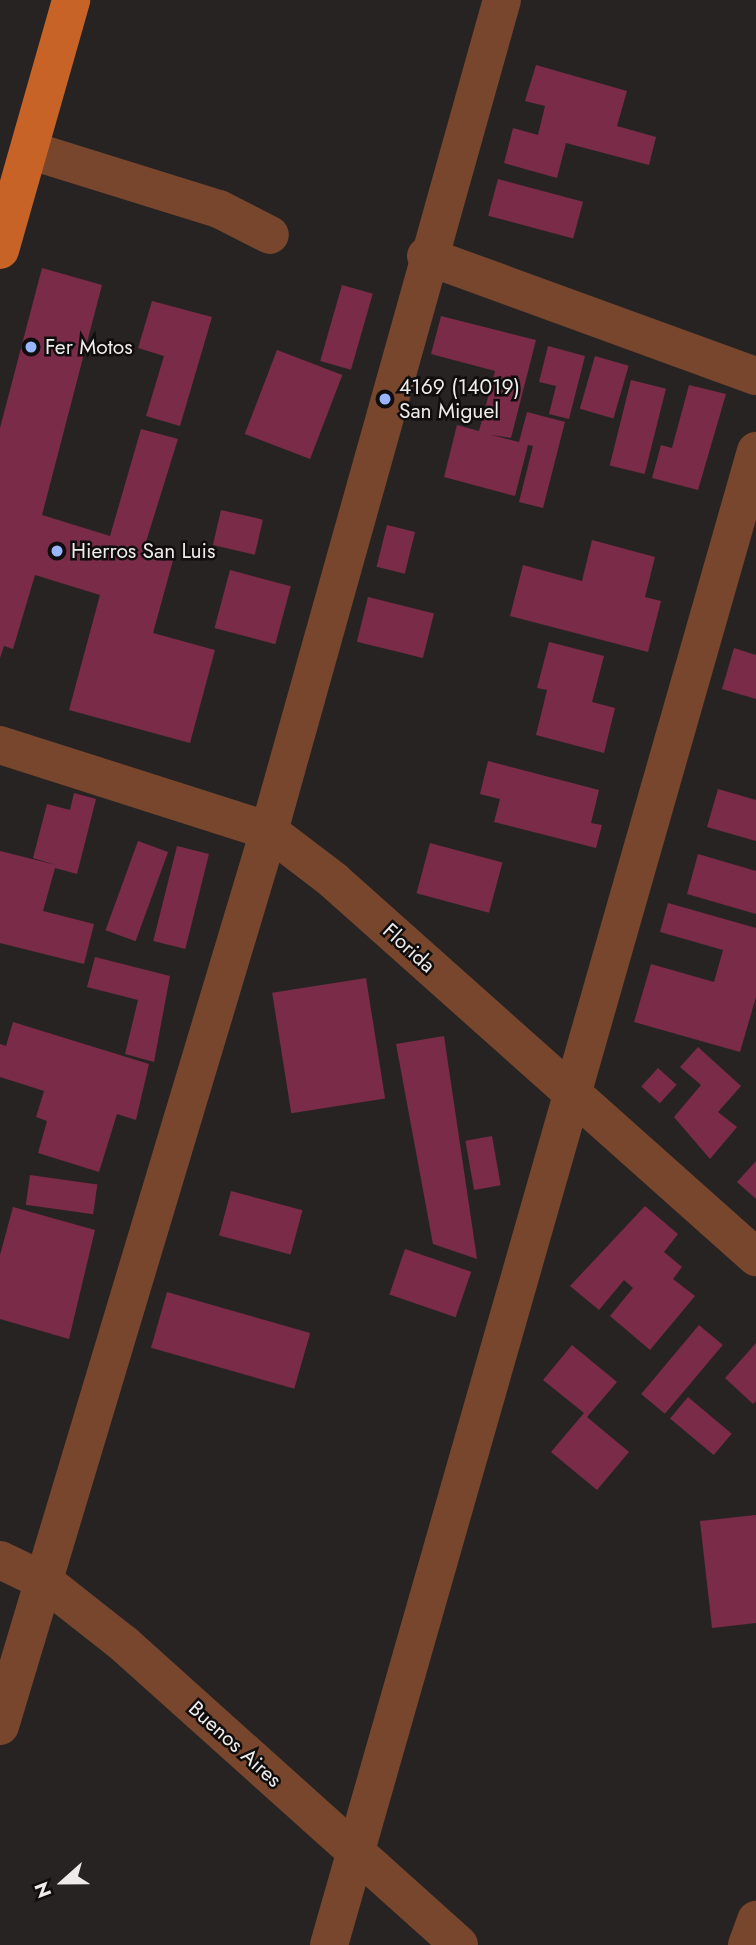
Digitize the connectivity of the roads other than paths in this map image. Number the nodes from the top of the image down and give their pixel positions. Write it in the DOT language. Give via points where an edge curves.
graph roads {
  1 [pos="71,0"];
  2 [pos="502,0"];
  3 [pos="29,150"];
  4 [pos="270,235"];
  5 [pos="0,250"];
  6 [pos="426,256"];
  7 [pos="756,376"];
  8 [pos="756,451"];
  9 [pos="0,745"];
  10 [pos="269,831"];
  11 [pos="571,1093"];
  12 [pos="756,1257"];
  13 [pos="0,1560"];
  14 [pos="44,1581"];
  15 [pos="0,1726"];
  16 [pos="352,1849"];
  17 [pos="756,1920"];
  18 [pos="329,1945"];
  19 [pos="459,1945"];
  20 [pos="747,1945"];
  1 -- 3 [label="main road"];
  2 -- 6 [label="street"];
  3 -- 4 [label="street" via="219,209"];
  3 -- 5 [label="main road"];
  6 -- 7 [label="street"];
  6 -- 10 [label="street"];
  8 -- 11 [label="street"];
  9 -- 10 [label="street, Florida"];
  10 -- 11 [label="street, Florida"];
  10 -- 14 [label="street"];
  11 -- 12 [label="street, Florida"];
  11 -- 16 [label="street"];
  13 -- 14 [label="street, Buenos Aires"];
  14 -- 15 [label="street"];
  14 -- 16 [label="street, Buenos Aires"];
  16 -- 18 [label="street"];
  16 -- 19 [label="street, Buenos Aires"];
  17 -- 20 [label="street"];
}
